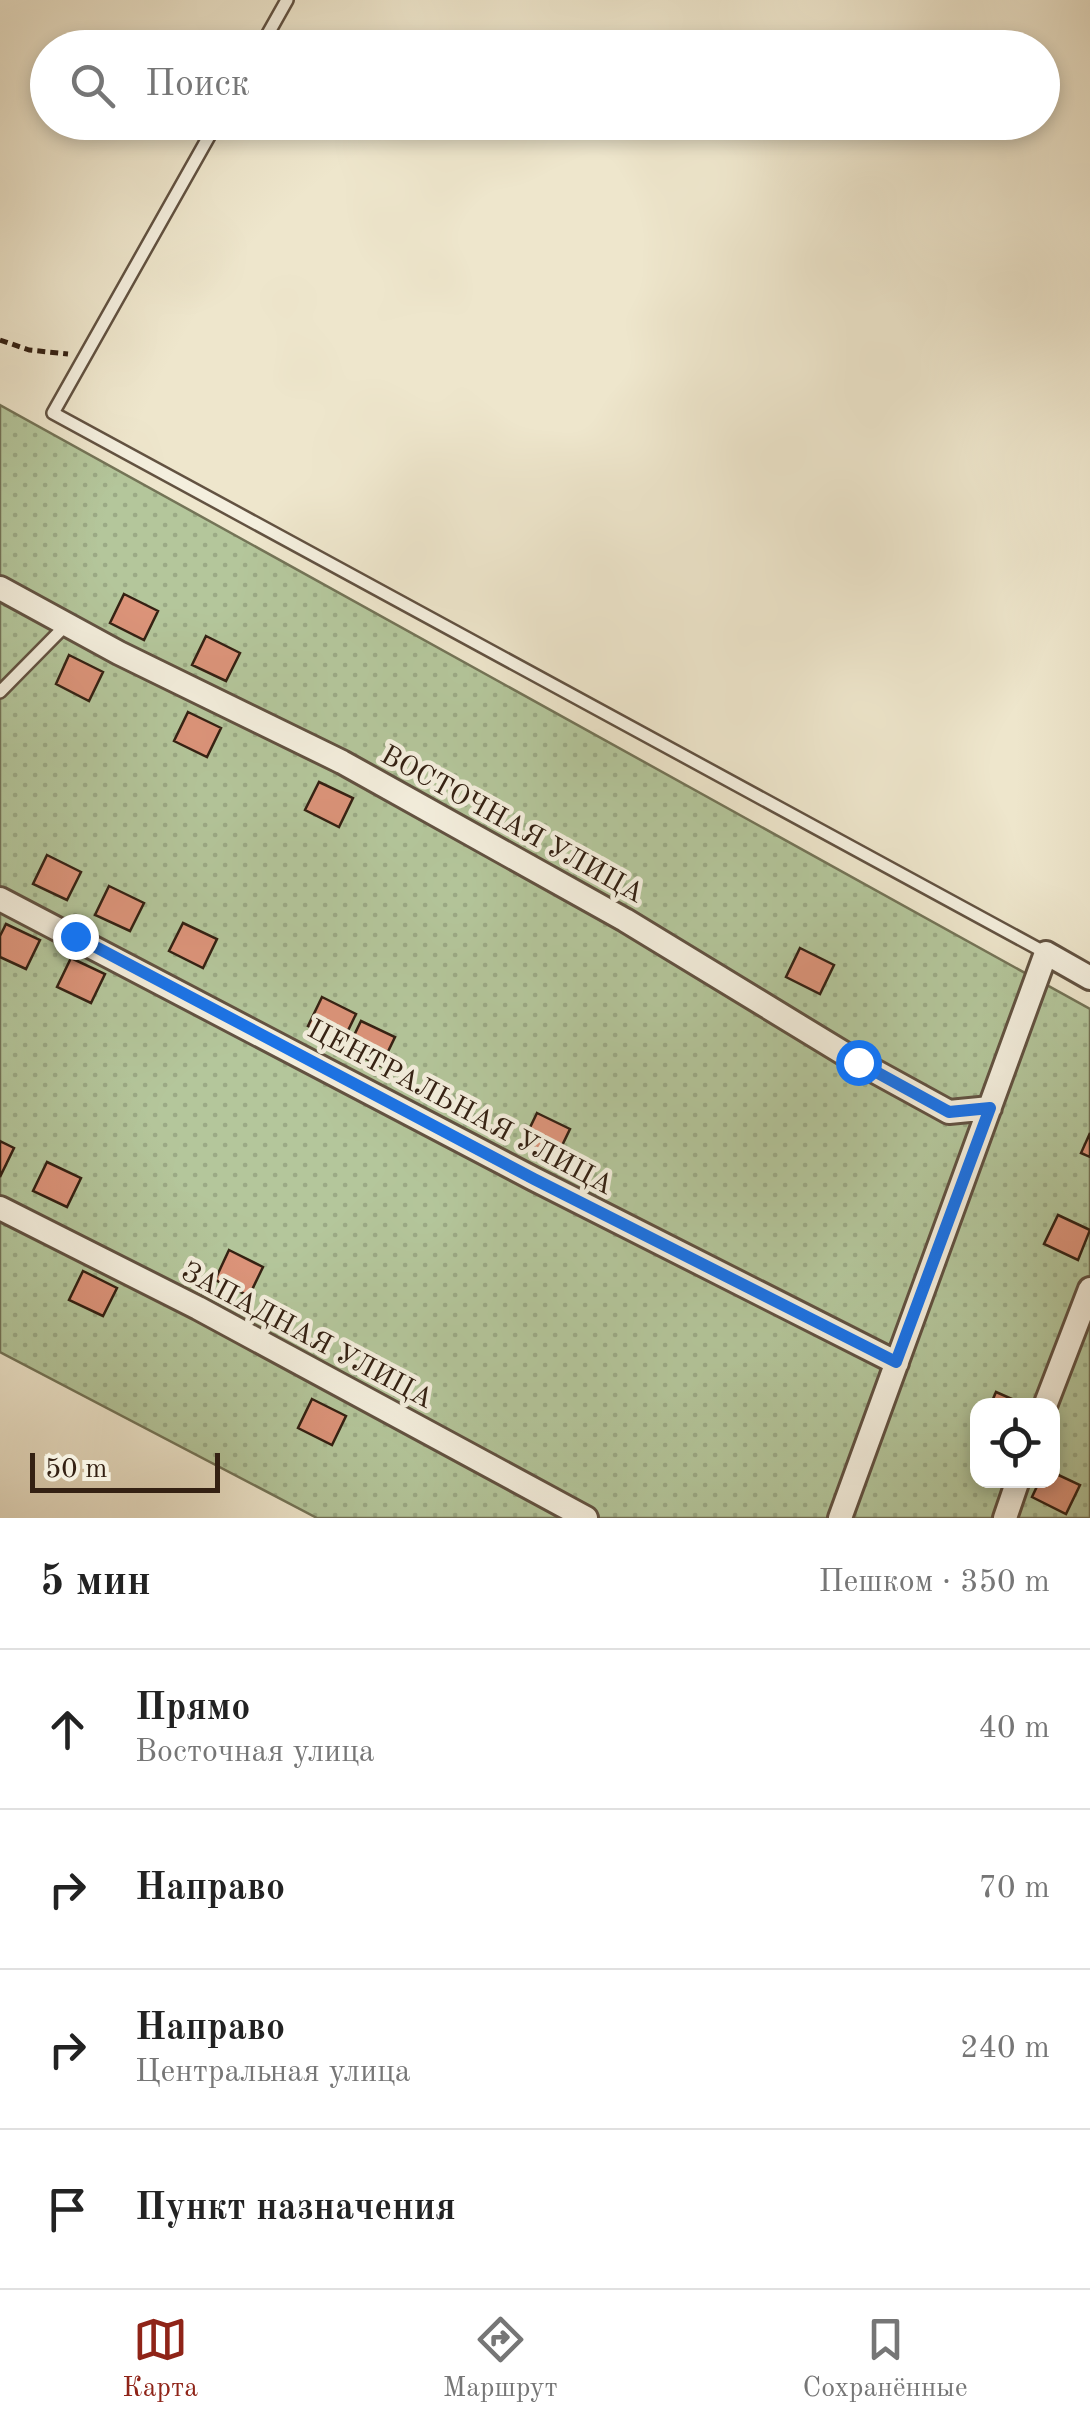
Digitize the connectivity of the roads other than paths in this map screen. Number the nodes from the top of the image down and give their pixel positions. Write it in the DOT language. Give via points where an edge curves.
graph roads {
  1 [pos="286,0"];
  2 [pos="270,30"];
  3 [pos="208,140"];
  4 [pos="0,588"];
  5 [pos="67,624"];
  6 [pos="0,692"];
  7 [pos="0,899"];
  8 [pos="1046,954"];
  9 [pos="1090,978"];
  10 [pos="990,1108"];
  11 [pos="0,1208"];
  12 [pos="1090,1290"];
  13 [pos="896,1362"];
  14 [pos="1048,1398"];
  15 [pos="1015,1488"];
  16 [pos="586,1518"];
  17 [pos="840,1518"];
  18 [pos="1005,1518"];
  1 -- 2 [label="lane"];
  3 -- 8 [label="lane" via="53,413"];
  4 -- 5 [label="street, ВОСТОЧНАЯ УЛИЦА"];
  5 -- 6 [label="lane"];
  5 -- 10 [label="street, ВОСТОЧНАЯ УЛИЦА" via="342,762 949,1112"];
  7 -- 13 [label="street, ЦЕНТРАЛЬНАЯ УЛИЦА"];
  8 -- 9 [label="street"];
  8 -- 10 [label="street"];
  10 -- 13 [label="street"];
  11 -- 16 [label="street, ЗАПАДНАЯ УЛИЦА"];
  12 -- 14 [label="street"];
  13 -- 17 [label="street"];
  15 -- 18 [label="street"];
}
